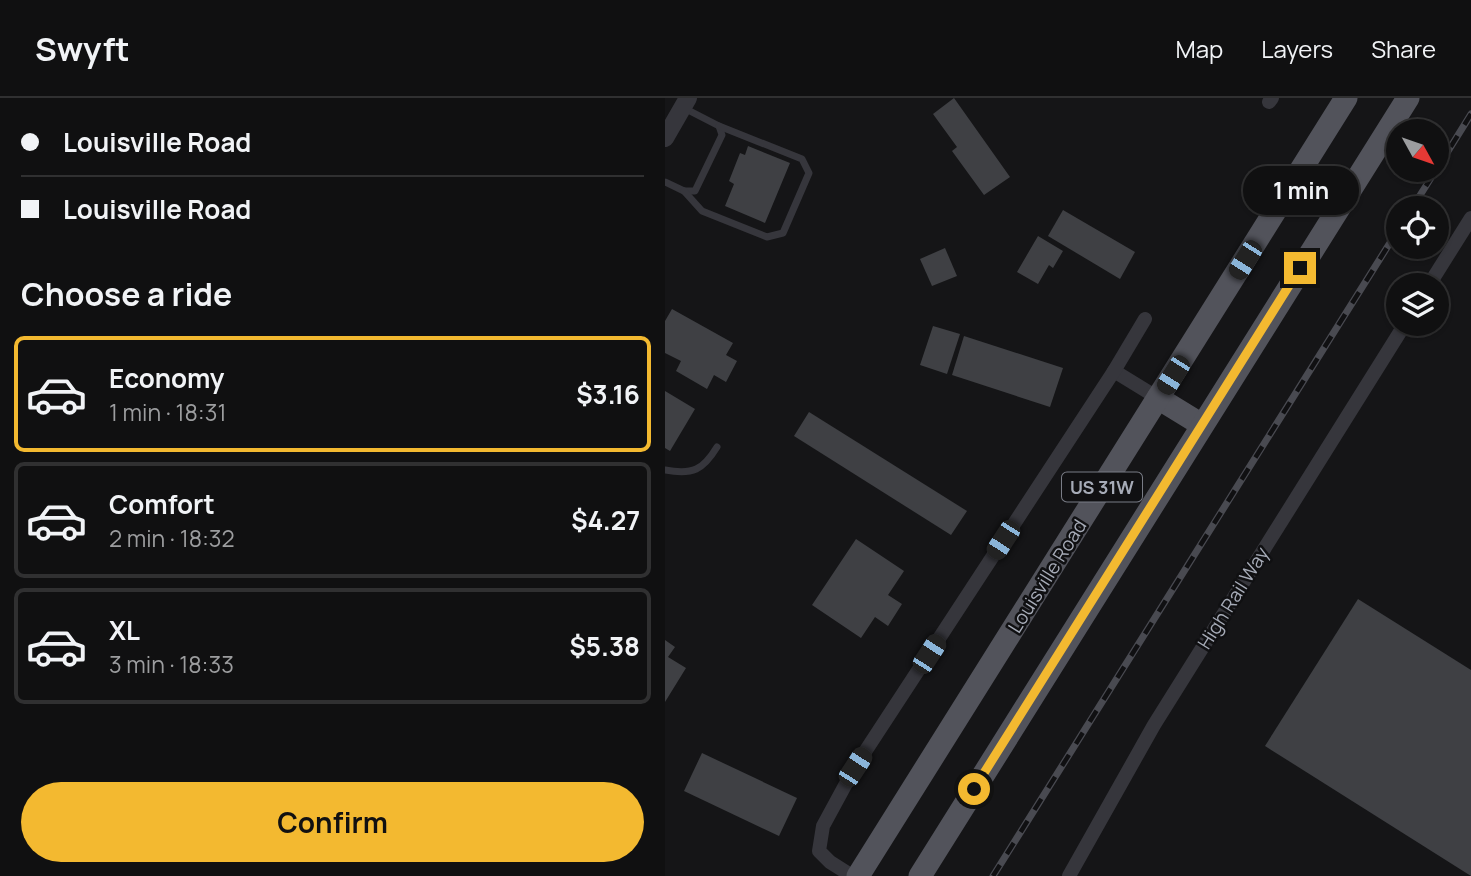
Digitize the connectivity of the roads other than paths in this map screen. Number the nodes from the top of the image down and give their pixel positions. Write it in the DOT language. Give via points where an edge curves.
graph roads {
  1 [pos="1346,98"];
  2 [pos="1408,98"];
  3 [pos="686,103"];
  4 [pos="719,126"];
  5 [pos="665,138"];
  6 [pos="665,182"];
  7 [pos="684,191"];
  8 [pos="1471,218"];
  9 [pos="1437,273"];
  10 [pos="1145,319"];
  11 [pos="1397,336"];
  12 [pos="1114,371"];
  13 [pos="1158,398"];
  14 [pos="1202,425"];
  15 [pos="717,447"];
  16 [pos="665,470"];
  17 [pos="1071,875"];
  18 [pos="852,876"];
  19 [pos="858,876"];
  20 [pos="920,876"];
  1 -- 13 [label="main road, Louisville Road / US 31W"];
  2 -- 14 [label="main road, US 31W"];
  3 -- 4 [label="lane"];
  3 -- 5 [label="street"];
  4 -- 7 [label="lane" via="722,135 695,191"];
  4 -- 7 [label="lane" via="802,159 809,173 783,233 767,237 702,211"];
  6 -- 7 [label="lane"];
  8 -- 9 [label="street"];
  10 -- 12 [label="street"];
  11 -- 17 [label="street, High Rail Way" via="1154,725"];
  12 -- 13 [label="street"];
  12 -- 18 [label="street" via="855,767 823,826 819,852"];
  13 -- 14 [label="main road"];
  13 -- 19 [label="main road, Louisville Road / US 31W"];
  14 -- 20 [label="main road, US 31W"];
  15 -- 16 [label="lane" via="706,465"];
}
